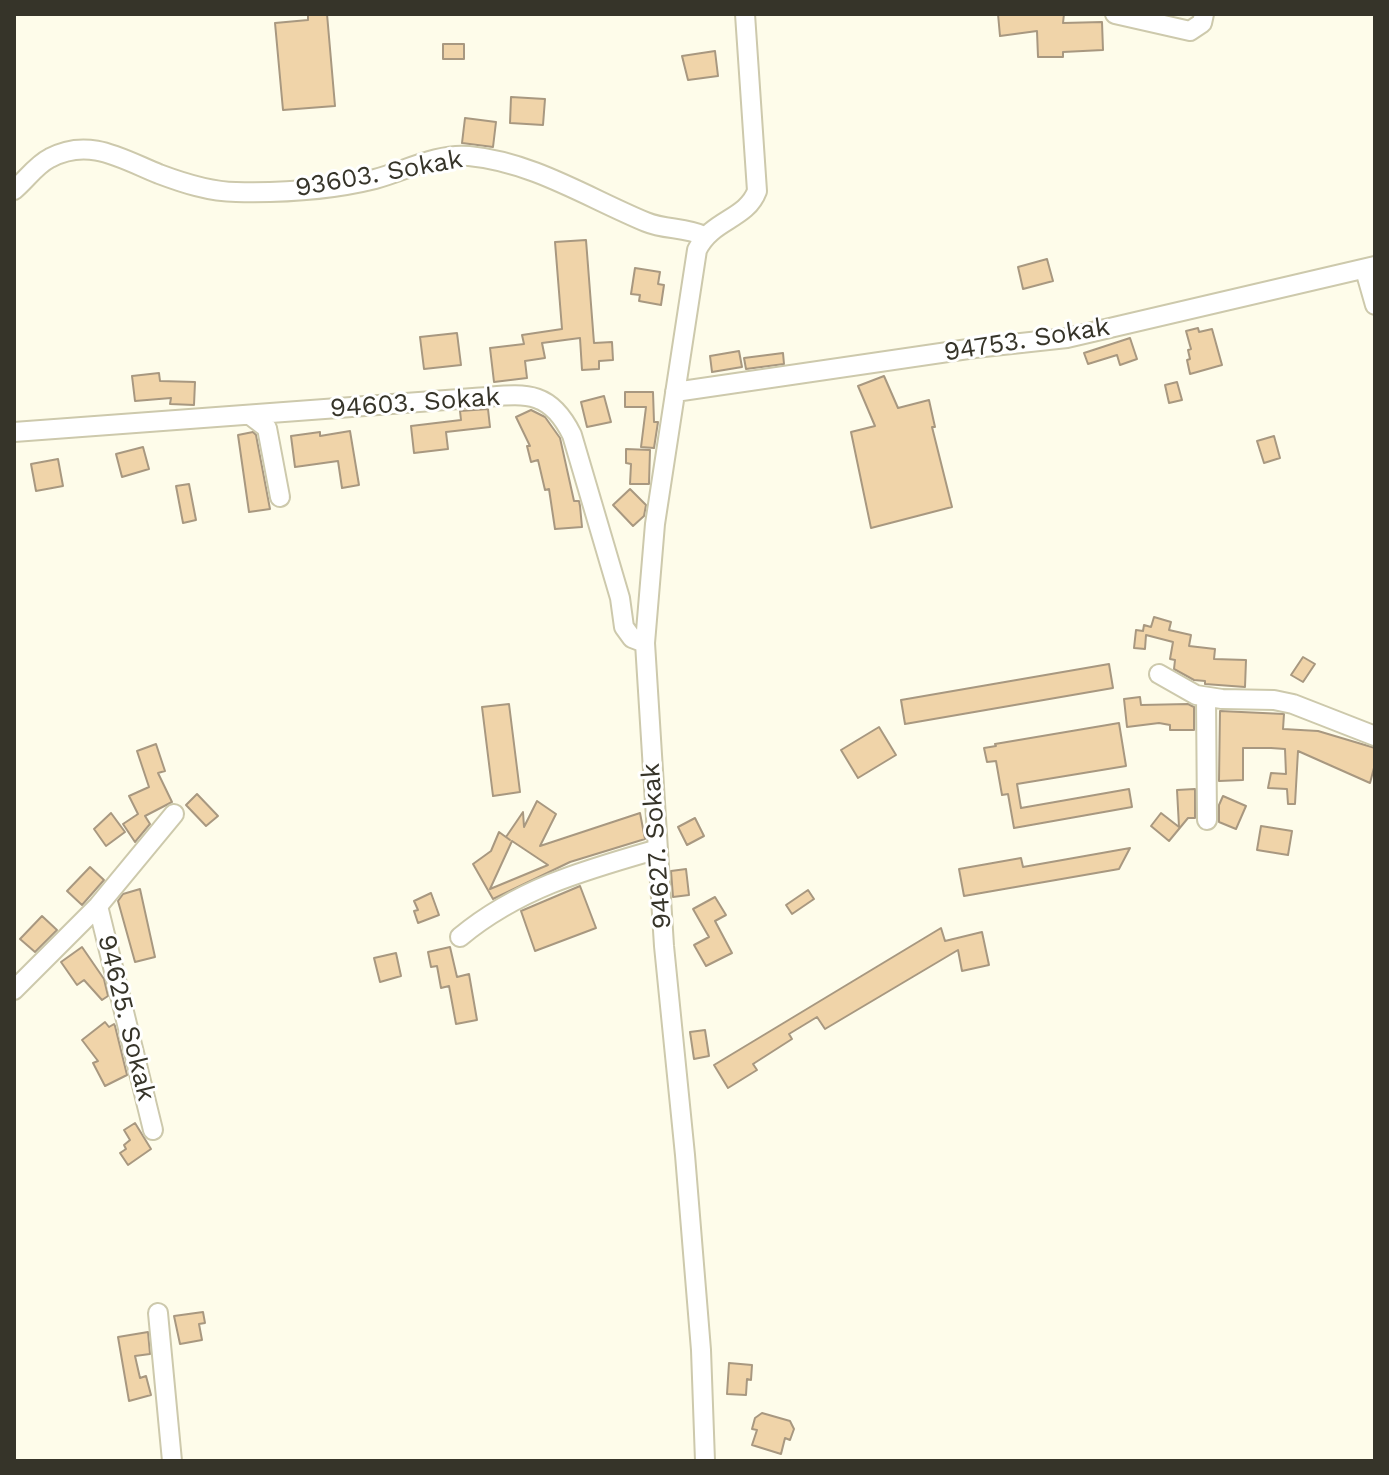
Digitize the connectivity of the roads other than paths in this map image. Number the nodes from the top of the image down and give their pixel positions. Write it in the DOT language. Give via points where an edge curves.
graph roads {
  1 [pos="745,14"];
  2 [pos="1115,14"];
  3 [pos="1204,14"];
  4 [pos="14,190"];
  5 [pos="704,236"];
  6 [pos="1370,268"];
  7 [pos="1375,305"];
  8 [pos="675,392"];
  9 [pos="250,415"];
  10 [pos="14,432"];
  11 [pos="280,497"];
  12 [pos="645,643"];
  13 [pos="1159,674"];
  14 [pos="1206,698"];
  15 [pos="1375,736"];
  16 [pos="174,814"];
  17 [pos="1207,820"];
  18 [pos="658,849"];
  19 [pos="98,906"];
  20 [pos="460,937"];
  21 [pos="14,990"];
  22 [pos="153,1130"];
  23 [pos="158,1313"];
  24 [pos="172,1461"];
  25 [pos="705,1461"];
  1 -- 5 [label="street" via="757,191 744,210"];
  2 -- 3 [label="street" via="1190,31 1202,23"];
  4 -- 5 [label="street, 93603. Sokak" via="47,159 75,148 101,150 174,179 237,192 347,184 469,156 557,181 646,222"];
  5 -- 8 [label="street, 94627. Sokak" via="692,271"];
  6 -- 7 [label="street"];
  6 -- 8 [label="street, 94753. Sokak" via="1067,338"];
  8 -- 12 [label="street, 94627. Sokak" via="653,537"];
  9 -- 10 [label="street, 94603. Sokak"];
  9 -- 11 [label="street" via="267,428"];
  9 -- 12 [label="street, 94603. Sokak" via="498,397 535,397 551,404 572,435 624,627"];
  12 -- 18 [label="street, 94627. Sokak"];
  13 -- 14 [label="street"];
  14 -- 15 [label="street" via="1293,704"];
  14 -- 17 [label="street"];
  16 -- 19 [label="street, 94625. Sokak"];
  18 -- 20 [label="street" via="522,895"];
  18 -- 25 [label="street, 94627. Sokak" via="701,1350"];
  19 -- 21 [label="street, 94625. Sokak"];
  19 -- 22 [label="street, 94625. Sokak"];
  23 -- 24 [label="street"];
}
